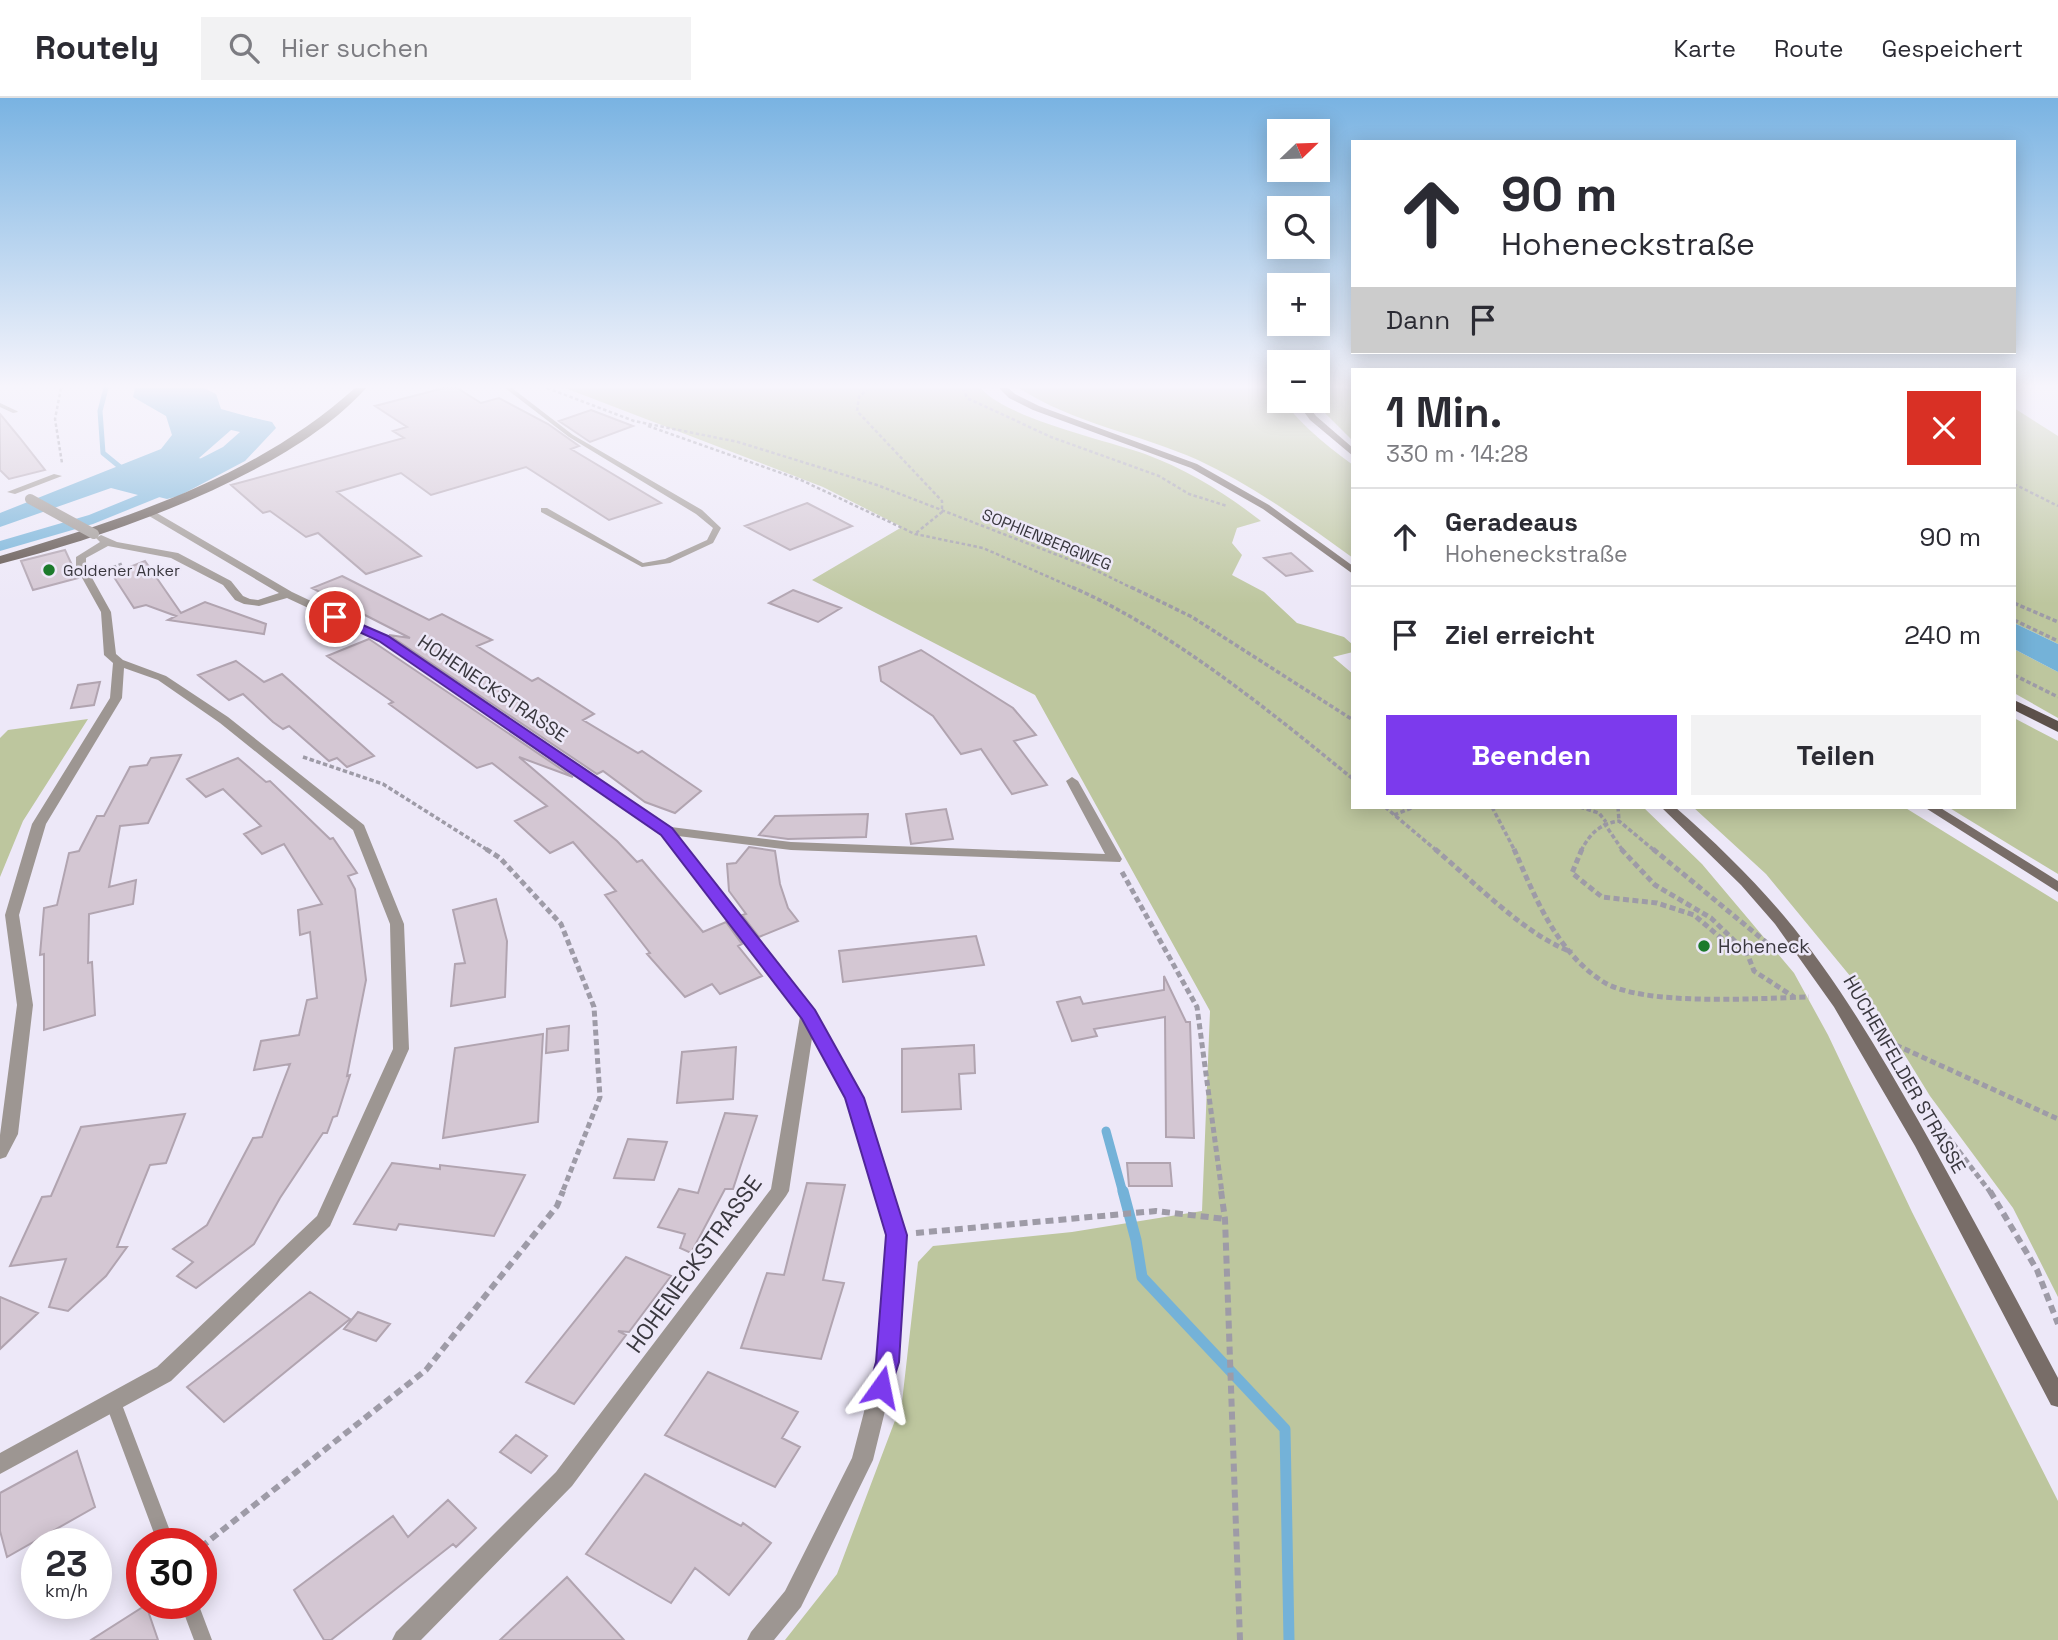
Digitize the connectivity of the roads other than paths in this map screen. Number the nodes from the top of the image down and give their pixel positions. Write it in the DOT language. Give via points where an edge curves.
graph roads {
  1 [pos="260,460"];
  2 [pos="611,460"];
  3 [pos="1178,460"];
  4 [pos="57,476"];
  5 [pos="0,487"];
  6 [pos="12,492"];
  7 [pos="544,510"];
  8 [pos="147,511"];
  9 [pos="107,542"];
  10 [pos="0,559"];
  11 [pos="1351,570"];
  12 [pos="288,594"];
  13 [pos="118,662"];
  14 [pos="2016,705"];
  15 [pos="2058,727"];
  16 [pos="1072,780"];
  17 [pos="1669,809"];
  18 [pos="1933,809"];
  19 [pos="667,831"];
  20 [pos="2058,887"];
  21 [pos="808,1015"];
  22 [pos="0,1152"];
  23 [pos="2058,1398"];
  24 [pos="113,1402"];
  25 [pos="0,1464"];
  26 [pos="161,1528"];
  27 [pos="195,1619"];
  28 [pos="203,1640"];
  29 [pos="404,1640"];
  30 [pos="759,1640"];
  1 -- 8 [label="main road"];
  2 -- 7 [label="lane" via="699,512 717,528 710,541 667,561 642,565"];
  3 -- 11 [label="main road" via="1266,506"];
  4 -- 6 [label="street"];
  5 -- 6 [label="street"];
  6 -- 9 [label="street, bridge"];
  8 -- 10 [label="main road"];
  8 -- 12 [label="street, HOHENECKSTRASSE"];
  9 -- 12 [label="street" via="174,555 227,583 248,602"];
  9 -- 13 [label="street" via="81,557 81,567 106,612 110,655"];
  12 -- 19 [label="street, HOHENECKSTRASSE" via="383,639"];
  13 -- 22 [label="street" via="116,698 39,824 12,915 25,1005 9,1134"];
  13 -- 24 [label="street" via="162,678 224,720 359,828 397,924 401,1049 324,1221 164,1374"];
  14 -- 15 [label="main road"];
  16 -- 19 [label="street, HOHENECKSTRASSE" via="1115,859 791,846"];
  17 -- 23 [label="main road, HUCHENFELDER STRASSE" via="1753,886 1838,997 1952,1196"];
  18 -- 20 [label="main road"];
  19 -- 21 [label="street, HOHENECKSTRASSE"];
  21 -- 29 [label="street, HOHENECKSTRASSE" via="780,1191 564,1479"];
  21 -- 30 [label="street" via="855,1098 897,1235 887,1362 862,1461 793,1599"];
  24 -- 25 [label="street"];
  24 -- 26 [label="lane"];
  27 -- 28 [label="lane"];
}
